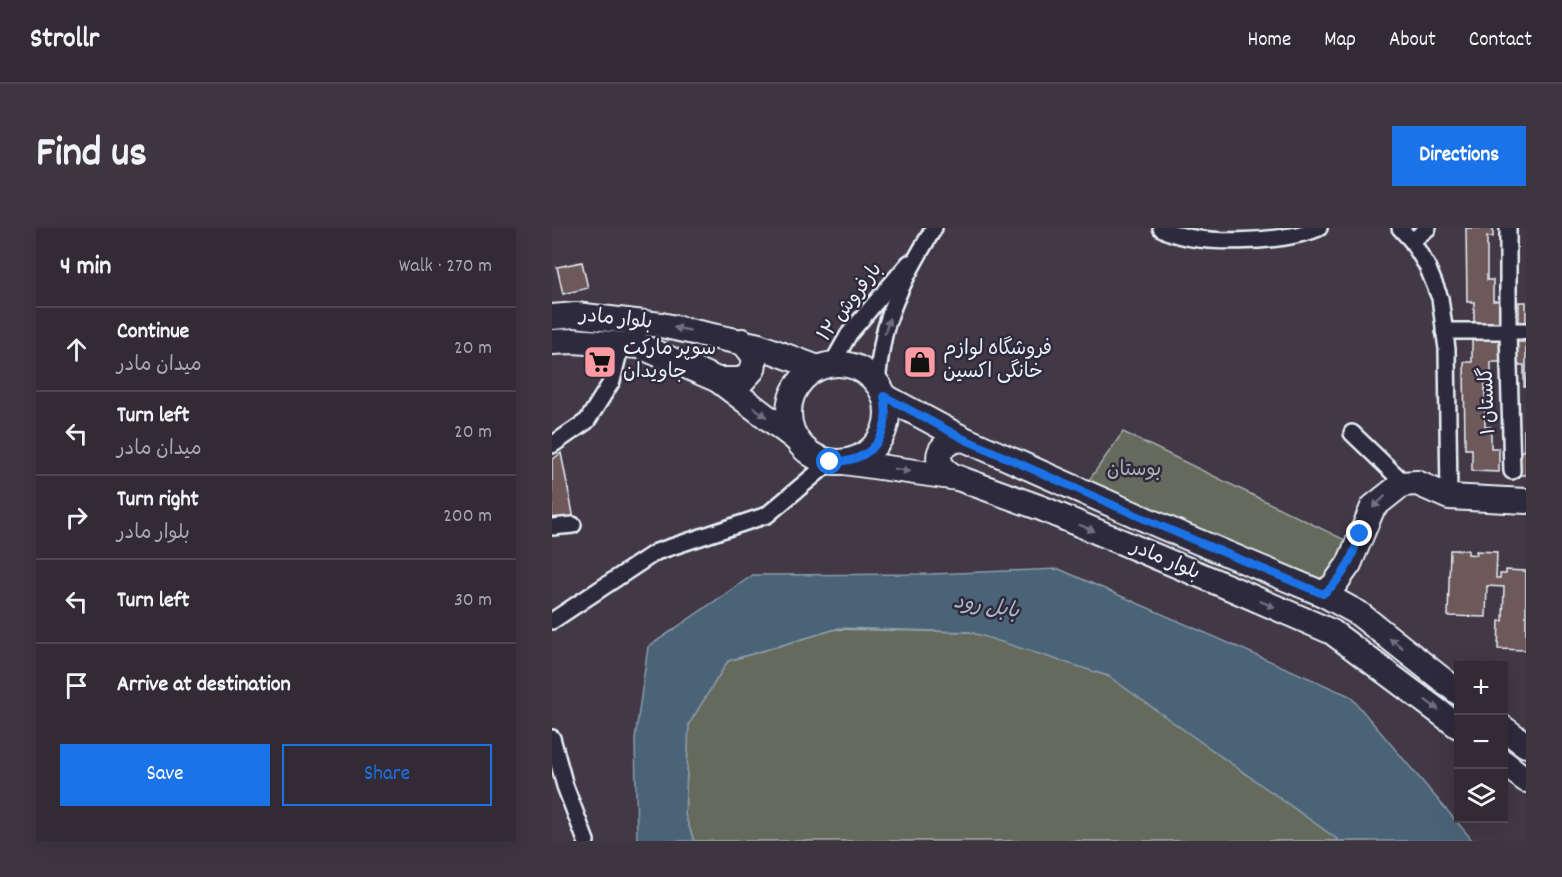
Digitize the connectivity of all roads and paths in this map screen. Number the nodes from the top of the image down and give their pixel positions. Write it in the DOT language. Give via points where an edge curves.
graph roads {
  1 [pos="934,228"];
  2 [pos="1161,228"];
  3 [pos="1319,228"];
  4 [pos="1400,228"];
  5 [pos="1428,228"];
  6 [pos="1508,228"];
  7 [pos="1412,241"];
  8 [pos="925,244"];
  9 [pos="552,318"];
  10 [pos="1444,331"];
  11 [pos="1508,331"];
  12 [pos="1526,331"];
  13 [pos="741,341"];
  14 [pos="552,342"];
  15 [pos="621,344"];
  16 [pos="825,366"];
  17 [pos="718,380"];
  18 [pos="880,390"];
  19 [pos="1352,433"];
  20 [pos="796,439"];
  21 [pos="964,439"];
  22 [pos="552,445"];
  23 [pos="837,462"];
  24 [pos="1512,471"];
  25 [pos="957,478"];
  26 [pos="1405,484"];
  27 [pos="1449,497"];
  28 [pos="1526,501"];
  29 [pos="573,525"];
  30 [pos="552,527"];
  31 [pos="1323,594"];
  32 [pos="552,621"];
  33 [pos="1454,689"];
  34 [pos="1454,723"];
  35 [pos="1508,732"];
  36 [pos="552,738"];
  37 [pos="1526,745"];
  38 [pos="1508,766"];
  39 [pos="1526,780"];
  40 [pos="586,841"];
  1 -- 8 [label="street"];
  2 -- 3 [label="street" via="1211,241 1256,240"];
  4 -- 7 [label="street"];
  5 -- 7 [label="street"];
  6 -- 11 [label="street, گلستان ۱"];
  7 -- 10 [label="street" via="1440,298"];
  8 -- 16 [label="street, بارفروش ۱۲"];
  18 -- 8 [label="street, بارفروش ۱۲, one-way" via="880,354 887,324"];
  13 -- 9 [label="main road, بلوار مادر, one-way" via="651,324 576,315"];
  10 -- 11 [label="street"];
  10 -- 27 [label="street"];
  11 -- 12 [label="street"];
  11 -- 24 [label="street, گلستان ۱"];
  13 -- 16 [label="main road, بلوار مادر"];
  13 -- 17 [label="main road" via="755,357 753,369 743,380"];
  14 -- 15 [label="main road, بلوار مادر"];
  15 -- 17 [label="main road, بلوار مادر" via="640,346"];
  15 -- 22 [label="street" via="612,381 587,421"];
  16 -- 18 [label="main road" via="849,365 865,372"];
  16 -- 20 [label="main road" via="808,374 793,393 789,416"];
  17 -- 20 [label="main road, بلوار مادر, one-way"];
  18 -- 21 [label="main road, بلوار مادر"];
  18 -- 23 [label="main road" via="887,411 880,439 858,458"];
  19 -- 26 [label="street"];
  20 -- 23 [label="main road" via="816,457"];
  21 -- 25 [label="main road" via="951,440 941,449 939,462 945,473"];
  21 -- 31 [label="main road, بلوار مادر"];
  23 -- 25 [label="main road, بلوار مادر, one-way"];
  23 -- 32 [label="street" via="767,515 656,552"];
  25 -- 34 [label="main road, بلوار مادر, one-way" via="1041,508 1332,632"];
  26 -- 27 [label="main road" via="1417,483"];
  26 -- 31 [label="main road, one-way" via="1372,507 1349,564"];
  27 -- 28 [label="main road"];
  29 -- 30 [label="street"];
  33 -- 31 [label="main road, بلوار مادر, one-way" via="1358,613"];
  35 -- 37 [label="main road"];
  36 -- 40 [label="street"];
  38 -- 39 [label="main road"];
}
